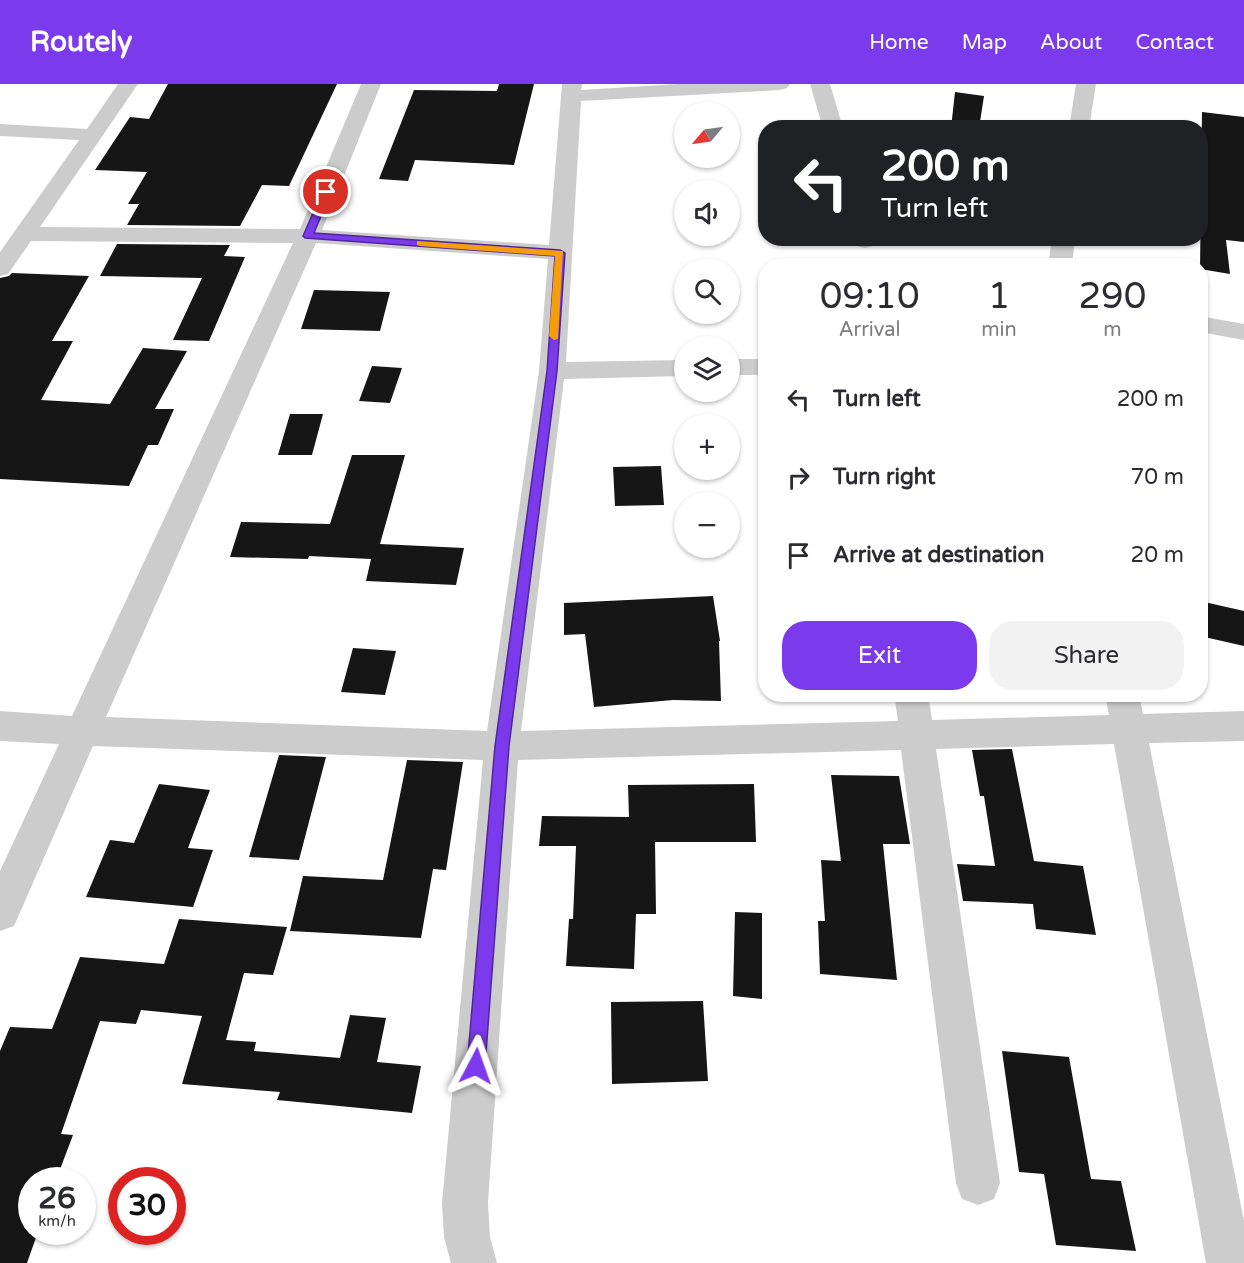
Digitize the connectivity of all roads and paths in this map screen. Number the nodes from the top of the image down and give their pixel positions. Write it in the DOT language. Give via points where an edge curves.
graph roads {
  1 [pos="128,84"];
  2 [pos="371,84"];
  3 [pos="780,84"];
  4 [pos="820,84"];
  5 [pos="1086,84"];
  6 [pos="571,90"];
  7 [pos="831,120"];
  8 [pos="1080,120"];
  9 [pos="0,130"];
  10 [pos="93,135"];
  11 [pos="308,236"];
  12 [pos="14,241"];
  13 [pos="560,253"];
  14 [pos="0,269"];
  15 [pos="1208,325"];
  16 [pos="1244,332"];
  17 [pos="758,366"];
  18 [pos="740,367"];
  19 [pos="674,368"];
  20 [pos="552,371"];
  21 [pos="912,702"];
  22 [pos="1125,712"];
  23 [pos="0,726"];
  24 [pos="1244,726"];
  25 [pos="82,731"];
  26 [pos="917,735"];
  27 [pos="502,746"];
  28 [pos="0,913"];
  29 [pos="978,1182"];
  30 [pos="474,1263"];
  31 [pos="1229,1263"];
  1 -- 10 [label="street"];
  2 -- 11 [label="street"];
  3 -- 6 [label="street"];
  4 -- 7 [label="street"];
  5 -- 8 [label="street"];
  6 -- 13 [label="street"];
  9 -- 10 [label="street"];
  10 -- 12 [label="street"];
  11 -- 12 [label="street"];
  11 -- 13 [label="street"];
  11 -- 25 [label="street"];
  12 -- 14 [label="street"];
  13 -- 20 [label="street"];
  15 -- 16 [label="street"];
  17 -- 18 [label="street"];
  19 -- 20 [label="street"];
  20 -- 27 [label="street"];
  21 -- 26 [label="street"];
  22 -- 24 [label="street"];
  22 -- 26 [label="street"];
  22 -- 31 [label="street"];
  23 -- 25 [label="street"];
  25 -- 27 [label="street"];
  25 -- 28 [label="street"];
  26 -- 27 [label="street"];
  26 -- 29 [label="street"];
  27 -- 30 [label="street" via="465,1203 467,1237"];
}
